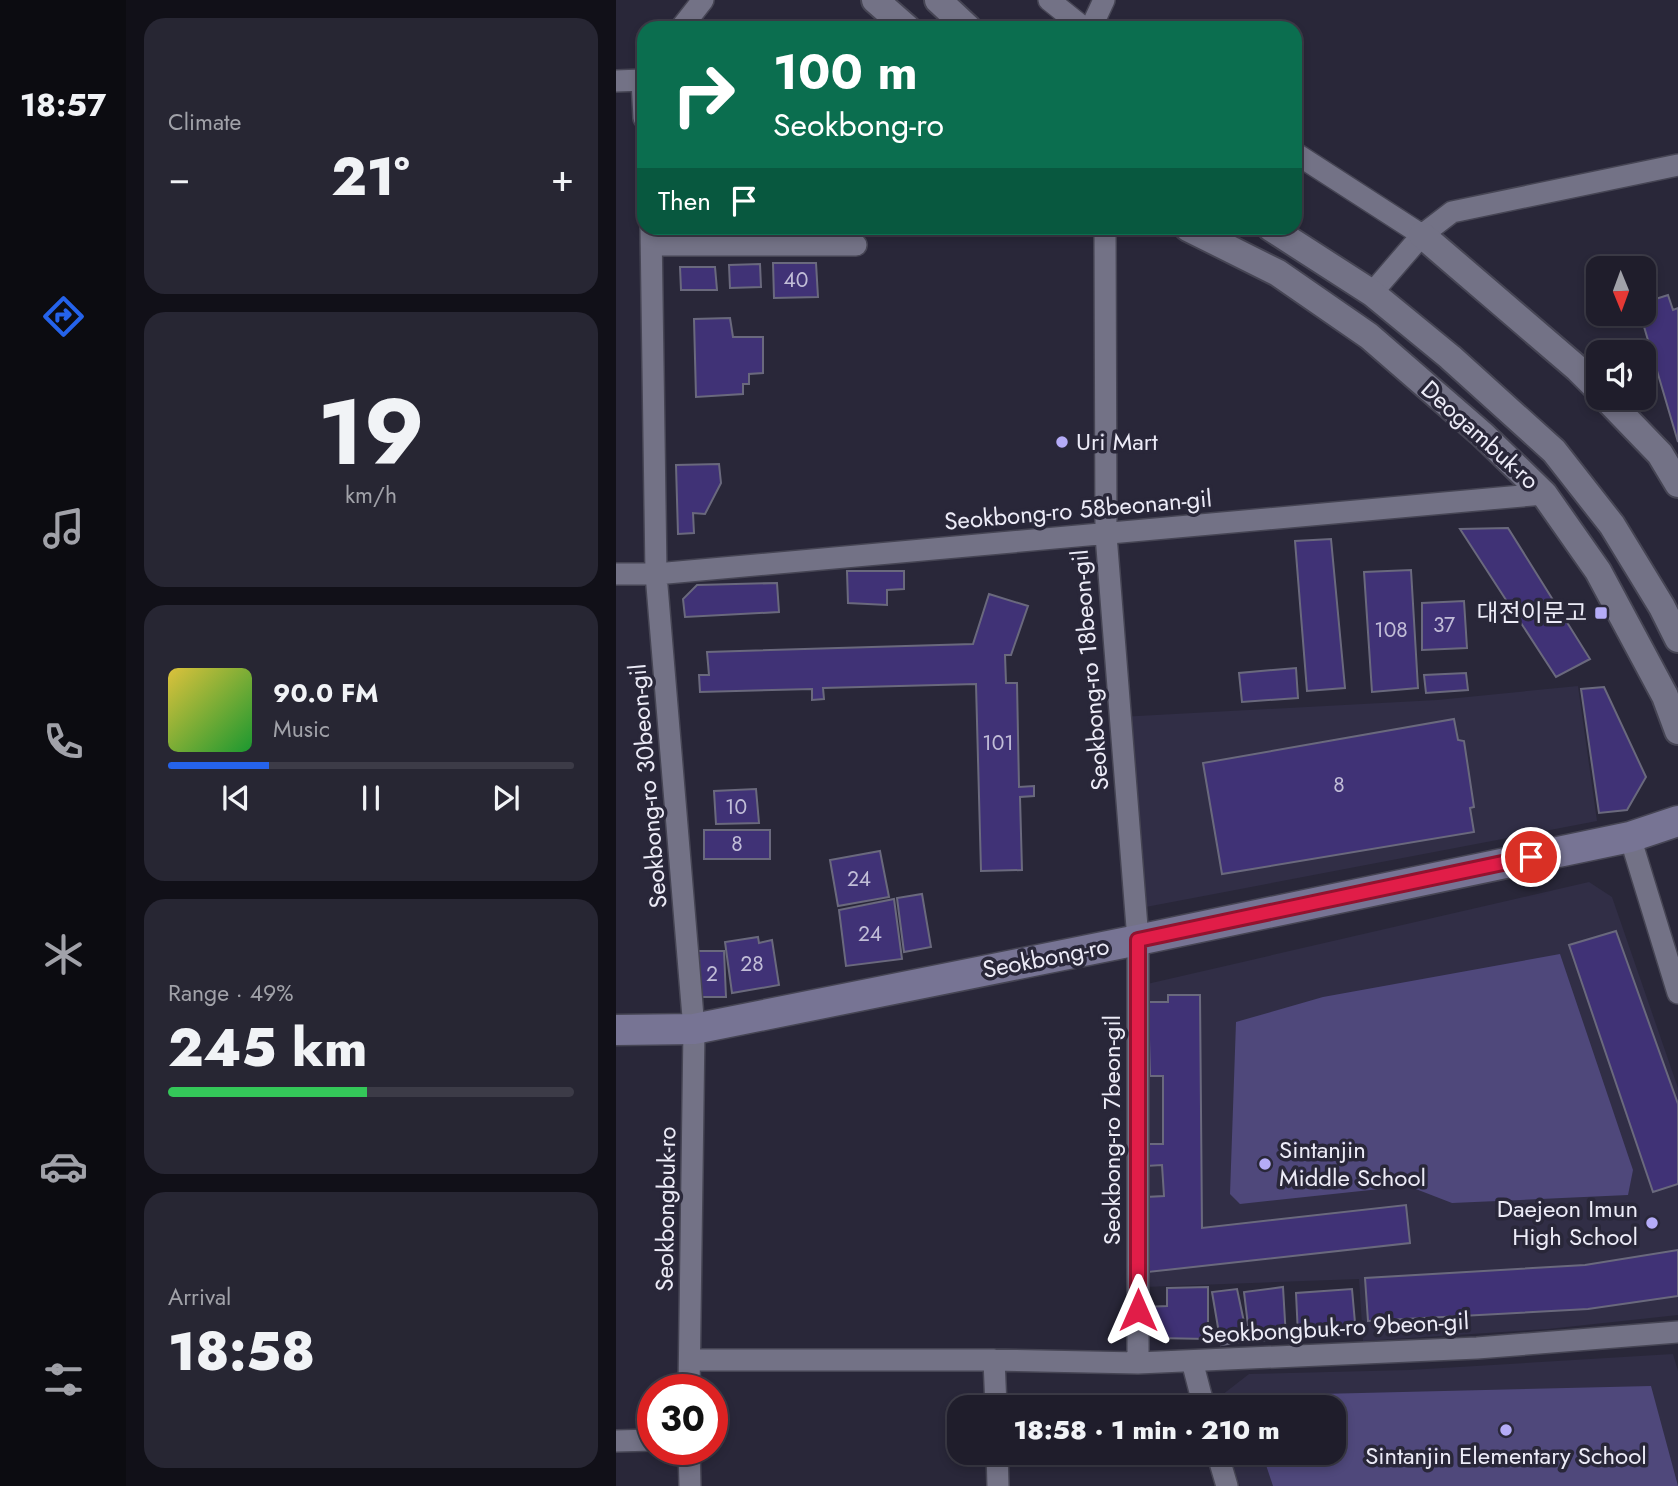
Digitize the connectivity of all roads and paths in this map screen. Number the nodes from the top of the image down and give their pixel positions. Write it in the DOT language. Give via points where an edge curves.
graph roads {
  1 [pos="703,0"];
  2 [pos="875,0"];
  3 [pos="938,0"];
  4 [pos="1049,0"];
  5 [pos="1104,0"];
  6 [pos="686,21"];
  7 [pos="899,21"];
  8 [pos="960,21"];
  9 [pos="1075,21"];
  10 [pos="1094,21"];
  11 [pos="637,79"];
  12 [pos="616,81"];
  13 [pos="1302,158"];
  14 [pos="1678,165"];
  15 [pos="1105,235"];
  16 [pos="1202,235"];
  17 [pos="1282,235"];
  18 [pos="1422,235"];
  19 [pos="651,236"];
  20 [pos="856,245"];
  21 [pos="1372,293"];
  22 [pos="1586,377"];
  23 [pos="1618,410"];
  24 [pos="1678,484"];
  25 [pos="1544,494"];
  26 [pos="1106,535"];
  27 [pos="616,574"];
  28 [pos="656,574"];
  29 [pos="1678,639"];
  30 [pos="1678,731"];
  31 [pos="1678,821"];
  32 [pos="1630,837"];
  33 [pos="1138,940"];
  34 [pos="1678,993"];
  35 [pos="694,1029"];
  36 [pos="616,1030"];
  37 [pos="1678,1332"];
  38 [pos="690,1360"];
  39 [pos="995,1360"];
  40 [pos="1192,1361"];
  41 [pos="1138,1363"];
  42 [pos="690,1374"];
  43 [pos="996,1395"];
  44 [pos="1202,1395"];
  45 [pos="637,1440"];
  46 [pos="616,1441"];
  47 [pos="689,1465"];
  48 [pos="997,1465"];
  49 [pos="1221,1465"];
  50 [pos="690,1486"];
  51 [pos="998,1486"];
  52 [pos="1227,1486"];
  1 -- 6 [label="street"];
  2 -- 7 [label="street"];
  3 -- 8 [label="street"];
  4 -- 9 [label="street"];
  5 -- 10 [label="street"];
  11 -- 12 [label="street"];
  13 -- 18 [label="street"];
  14 -- 18 [label="street" via="1451,212"];
  15 -- 26 [label="street, Seokbong-ro 18beon-gil"];
  16 -- 25 [label="street, Deogambuk-ro" via="1278,273 1369,336"];
  17 -- 21 [label="street, Deogambuk-ro"];
  18 -- 21 [label="street"];
  18 -- 22 [label="street"];
  19 -- 20 [label="street, Seokbong-ro 30beon-gil"];
  19 -- 28 [label="street, Seokbong-ro 30beon-gil"];
  21 -- 29 [label="street, Deogambuk-ro" via="1554,451 1612,525"];
  23 -- 24 [label="street" via="1660,454"];
  25 -- 26 [label="street, Seokbong-ro 58beonan-gil"];
  25 -- 30 [label="street, Deogambuk-ro" via="1598,571 1665,696"];
  26 -- 28 [label="street, Seokbong-ro 58beonan-gil"];
  26 -- 33 [label="street, Seokbong-ro 18beon-gil"];
  27 -- 28 [label="street, Seokbong-ro 58beonan-gil"];
  28 -- 35 [label="street, Seokbong-ro 30beon-gil"];
  31 -- 32 [label="main road, Seokbong-ro"];
  32 -- 33 [label="main road, Seokbong-ro"];
  32 -- 34 [label="street"];
  33 -- 35 [label="main road, Seokbong-ro"];
  33 -- 41 [label="street, Seokbong-ro 7beon-gil"];
  35 -- 36 [label="main road, Seokbong-ro"];
  35 -- 38 [label="street, Seokbongbuk-ro"];
  37 -- 40 [label="street, Seokbongbuk-ro 9beon-gil" via="1477,1348"];
  38 -- 39 [label="street, Seokbongbuk-ro 9beon-gil"];
  38 -- 42 [label="street, Seokbongbuk-ro"];
  39 -- 41 [label="street, Seokbongbuk-ro 9beon-gil"];
  39 -- 43 [label="street"];
  40 -- 41 [label="street, Seokbongbuk-ro 9beon-gil"];
  40 -- 44 [label="street"];
  45 -- 46 [label="street"];
  47 -- 50 [label="street"];
  48 -- 51 [label="street"];
  49 -- 52 [label="street"];
}
